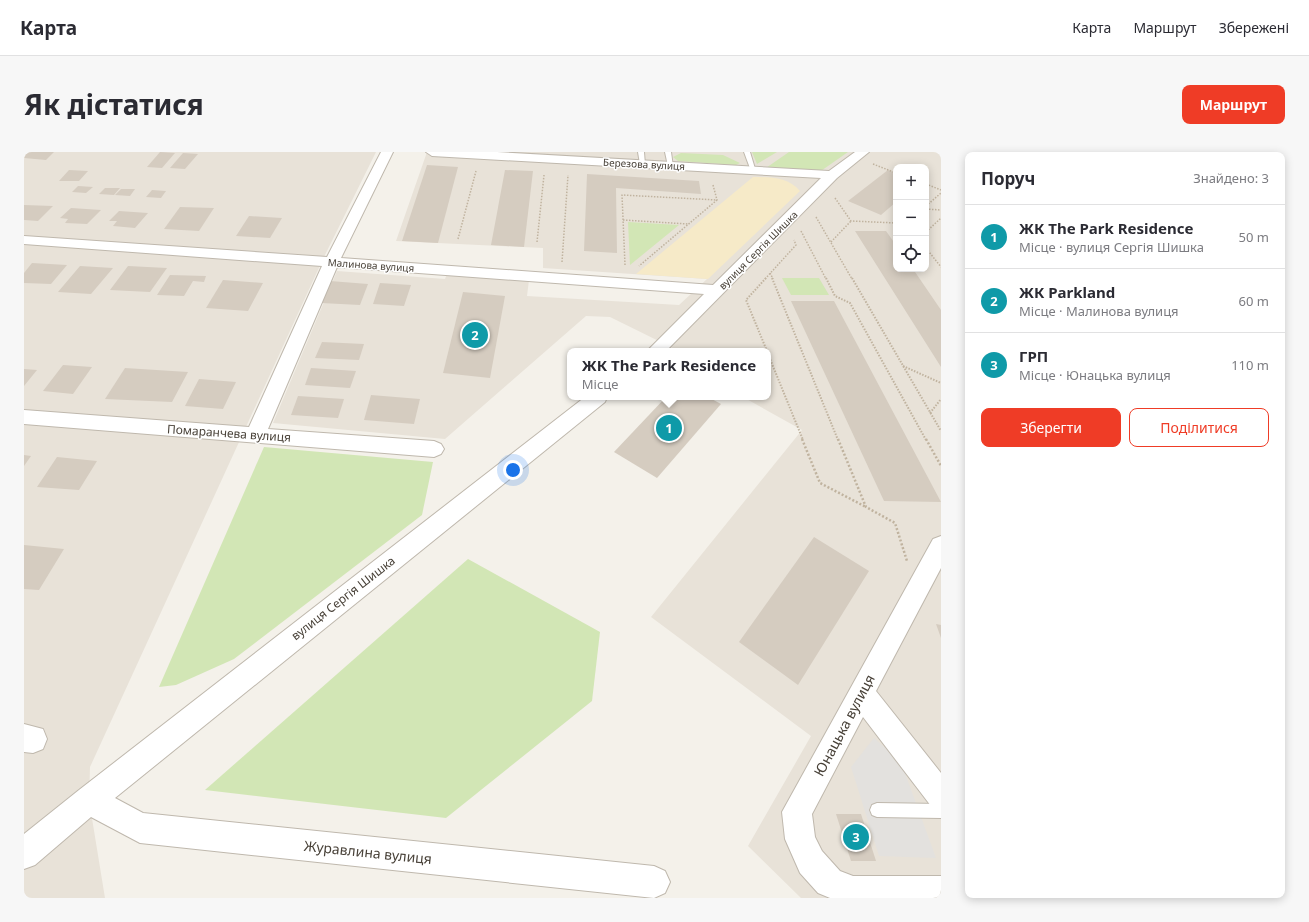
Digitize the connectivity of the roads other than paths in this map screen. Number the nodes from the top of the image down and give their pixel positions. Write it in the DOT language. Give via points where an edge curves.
graph roads {
  1 [pos="388,152"];
  2 [pos="432,152"];
  3 [pos="668,152"];
  4 [pos="747,152"];
  5 [pos="865,157"];
  6 [pos="642,158"];
  7 [pos="671,166"];
  8 [pos="754,171"];
  9 [pos="832,175"];
  10 [pos="24,240"];
  11 [pos="332,262"];
  12 [pos="718,290"];
  13 [pos="659,348"];
  14 [pos="594,400"];
  15 [pos="24,417"];
  16 [pos="255,435"];
  17 [pos="434,449"];
  18 [pos="938,558"];
  19 [pos="861,693"];
  20 [pos="941,796"];
  21 [pos="89,800"];
  22 [pos="877,810"];
  23 [pos="941,811"];
  24 [pos="24,854"];
  25 [pos="654,882"];
  26 [pos="941,892"];
  1 -- 11 [label="street"];
  2 -- 6 [label="street, Березова вулиця"];
  3 -- 7 [label="lane"];
  4 -- 8 [label="lane"];
  5 -- 9 [label="street, вулиця Сергія Шишка"];
  6 -- 7 [label="street, Березова вулиця"];
  7 -- 8 [label="street, Березова вулиця"];
  8 -- 9 [label="street, Березова вулиця"];
  9 -- 12 [label="street, вулиця Сергія Шишка"];
  10 -- 11 [label="street, Малинова вулиця"];
  11 -- 12 [label="street, Малинова вулиця"];
  11 -- 16 [label="street"];
  12 -- 13 [label="street, вулиця Сергія Шишка"];
  14 -- 21 [label="street, вулиця Сергія Шишка"];
  15 -- 16 [label="street, Помаранчева вулиця"];
  16 -- 17 [label="street, Помаранчева вулиця"];
  18 -- 19 [label="street, Юнацька вулиця" via="916,590"];
  19 -- 20 [label="street"];
  19 -- 26 [label="street, Юнацька вулиця" via="797,812 800,839 811,862 829,882 853,892"];
  21 -- 24 [label="street, вулиця Сергія Шишка"];
  21 -- 25 [label="street, Журавлина вулиця" via="140,828"];
  22 -- 23 [label="lane"];
}
